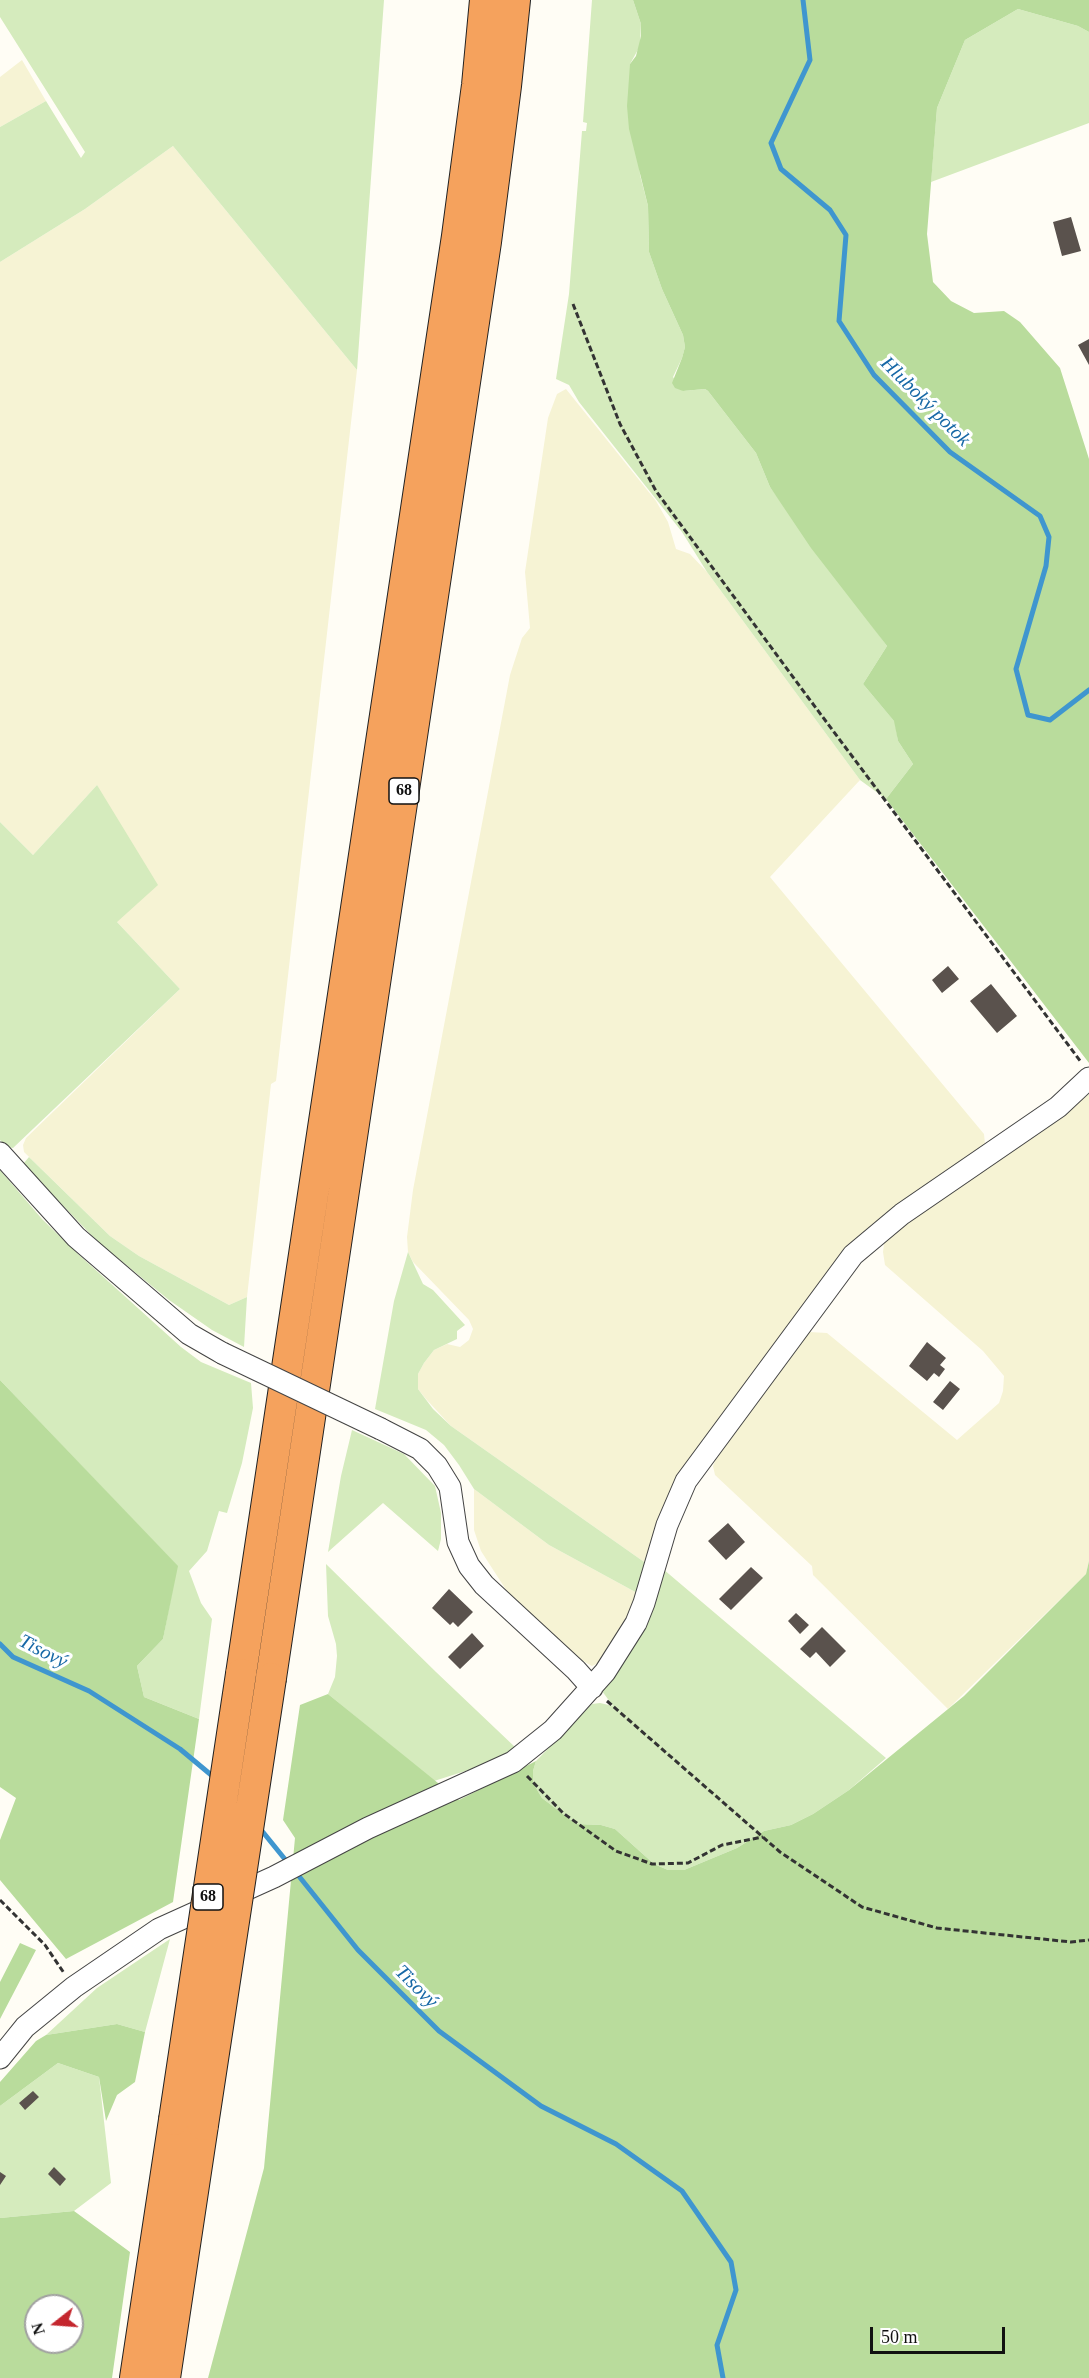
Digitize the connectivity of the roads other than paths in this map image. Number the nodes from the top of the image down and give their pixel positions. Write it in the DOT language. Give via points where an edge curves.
graph roads {
  1 [pos="485,0"];
  2 [pos="515,0"];
  3 [pos="1086,1071"];
  4 [pos="0,1153"];
  5 [pos="592,1688"];
  6 [pos="0,2058"];
  7 [pos="188,2122"];
  8 [pos="135,2378"];
  9 [pos="165,2378"];
  1 -- 7 [label="highway, 68, bridge" via="449,294 241,1674"];
  2 -- 7 [label="highway, 68, bridge" via="484,254 271,1678"];
  3 -- 5 [label="street" via="1058,1107 902,1214 853,1255 686,1481 636,1623"];
  4 -- 5 [label="street, bridge" via="76,1237 189,1334 420,1449 438,1466 450,1487 458,1542 469,1566"];
  5 -- 6 [label="street" via="553,1730 513,1762 159,1929 74,1987 25,2027"];
  7 -- 8 [label="highway, 68"];
  7 -- 9 [label="highway, 68"];
}
